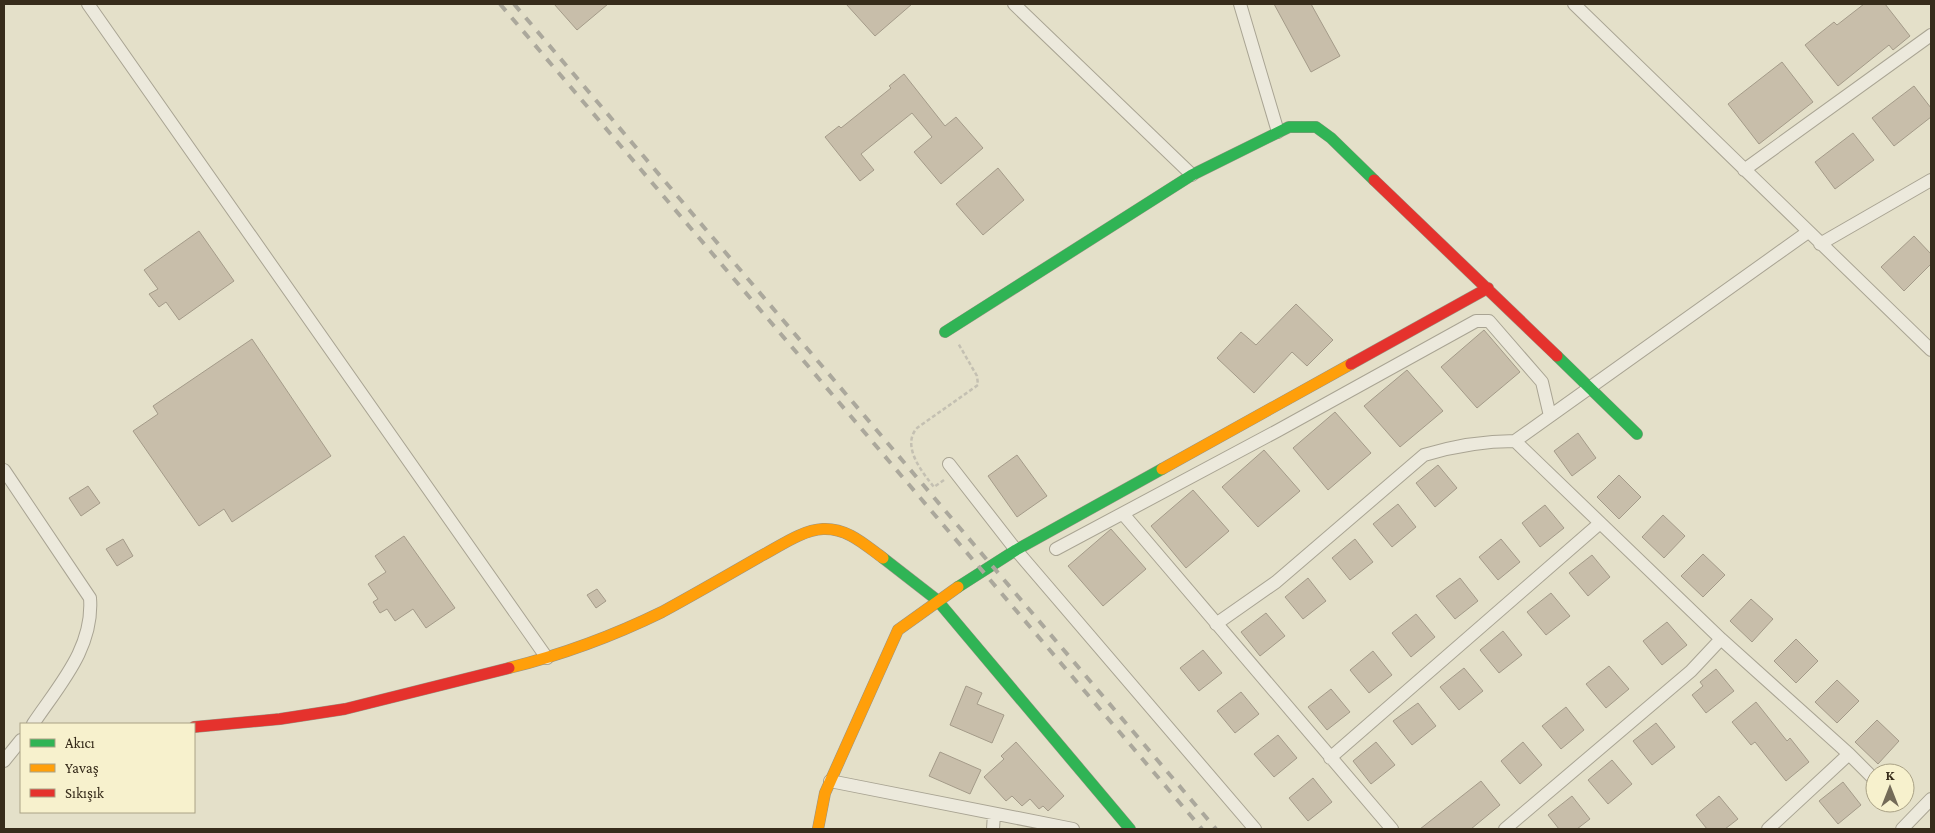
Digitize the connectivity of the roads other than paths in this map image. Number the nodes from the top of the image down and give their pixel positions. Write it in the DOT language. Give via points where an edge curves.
graph roads {
  1 [pos="88,4"];
  2 [pos="1014,4"];
  3 [pos="1240,4"];
  4 [pos="1574,4"];
  5 [pos="1931,35"];
  6 [pos="1278,132"];
  7 [pos="1744,170"];
  8 [pos="1192,175"];
  9 [pos="1931,180"];
  10 [pos="1808,232"];
  11 [pos="1820,244"];
  12 [pos="1488,288"];
  13 [pos="945,332"];
  14 [pos="1931,350"];
  15 [pos="1590,388"];
  16 [pos="1550,416"];
  17 [pos="1637,434"];
  18 [pos="1515,441"];
  19 [pos="952,468"];
  20 [pos="4,470"];
  21 [pos="1124,515"];
  22 [pos="1599,524"];
  23 [pos="1016,550"];
  24 [pos="1056,550"];
  25 [pos="937,600"];
  26 [pos="1216,624"];
  27 [pos="1721,639"];
  28 [pos="547,658"];
  29 [pos="34,723"];
  30 [pos="195,727"];
  31 [pos="20,741"];
  32 [pos="1849,754"];
  33 [pos="1330,758"];
  34 [pos="4,761"];
  35 [pos="1865,770"];
  36 [pos="830,782"];
  37 [pos="1931,798"];
  38 [pos="994,814"];
  39 [pos="818,829"];
  40 [pos="993,829"];
  41 [pos="1073,829"];
  42 [pos="1130,829"];
  43 [pos="1255,829"];
  44 [pos="1392,829"];
  45 [pos="1505,829"];
  46 [pos="1768,829"];
  47 [pos="1902,829"];
  1 -- 28 [label="street"];
  2 -- 8 [label="street"];
  3 -- 6 [label="street"];
  4 -- 7 [label="street"];
  5 -- 7 [label="street"];
  6 -- 8 [label="street"];
  6 -- 12 [label="street" via="1289,127 1316,127 1331,138"];
  7 -- 10 [label="street"];
  8 -- 13 [label="street"];
  9 -- 11 [label="street"];
  10 -- 11 [label="street"];
  10 -- 15 [label="street"];
  11 -- 14 [label="street"];
  12 -- 15 [label="street"];
  12 -- 23 [label="street"];
  15 -- 16 [label="street"];
  15 -- 17 [label="street"];
  16 -- 18 [label="street"];
  16 -- 21 [label="street" via="1542,382 1489,320 1476,320"];
  18 -- 22 [label="street"];
  18 -- 26 [label="street" via="1491,441 1424,455 1276,582"];
  19 -- 23 [label="street"];
  20 -- 29 [label="street" via="90,598 91,617 79,655"];
  21 -- 24 [label="street"];
  21 -- 26 [label="street"];
  22 -- 27 [label="street"];
  22 -- 33 [label="street"];
  23 -- 25 [label="street"];
  23 -- 43 [label="street"];
  25 -- 28 [label="street" via="854,536 823,529 788,542 661,612"];
  25 -- 36 [label="street" via="898,630"];
  25 -- 42 [label="street"];
  26 -- 33 [label="street"];
  27 -- 32 [label="street"];
  27 -- 45 [label="street" via="1691,671"];
  28 -- 30 [label="street" via="344,709"];
  31 -- 34 [label="street"];
  32 -- 35 [label="street"];
  32 -- 46 [label="street"];
  33 -- 44 [label="street"];
  36 -- 38 [label="street"];
  36 -- 39 [label="street"];
  37 -- 47 [label="street"];
  38 -- 40 [label="street"];
  38 -- 41 [label="street"];
}
